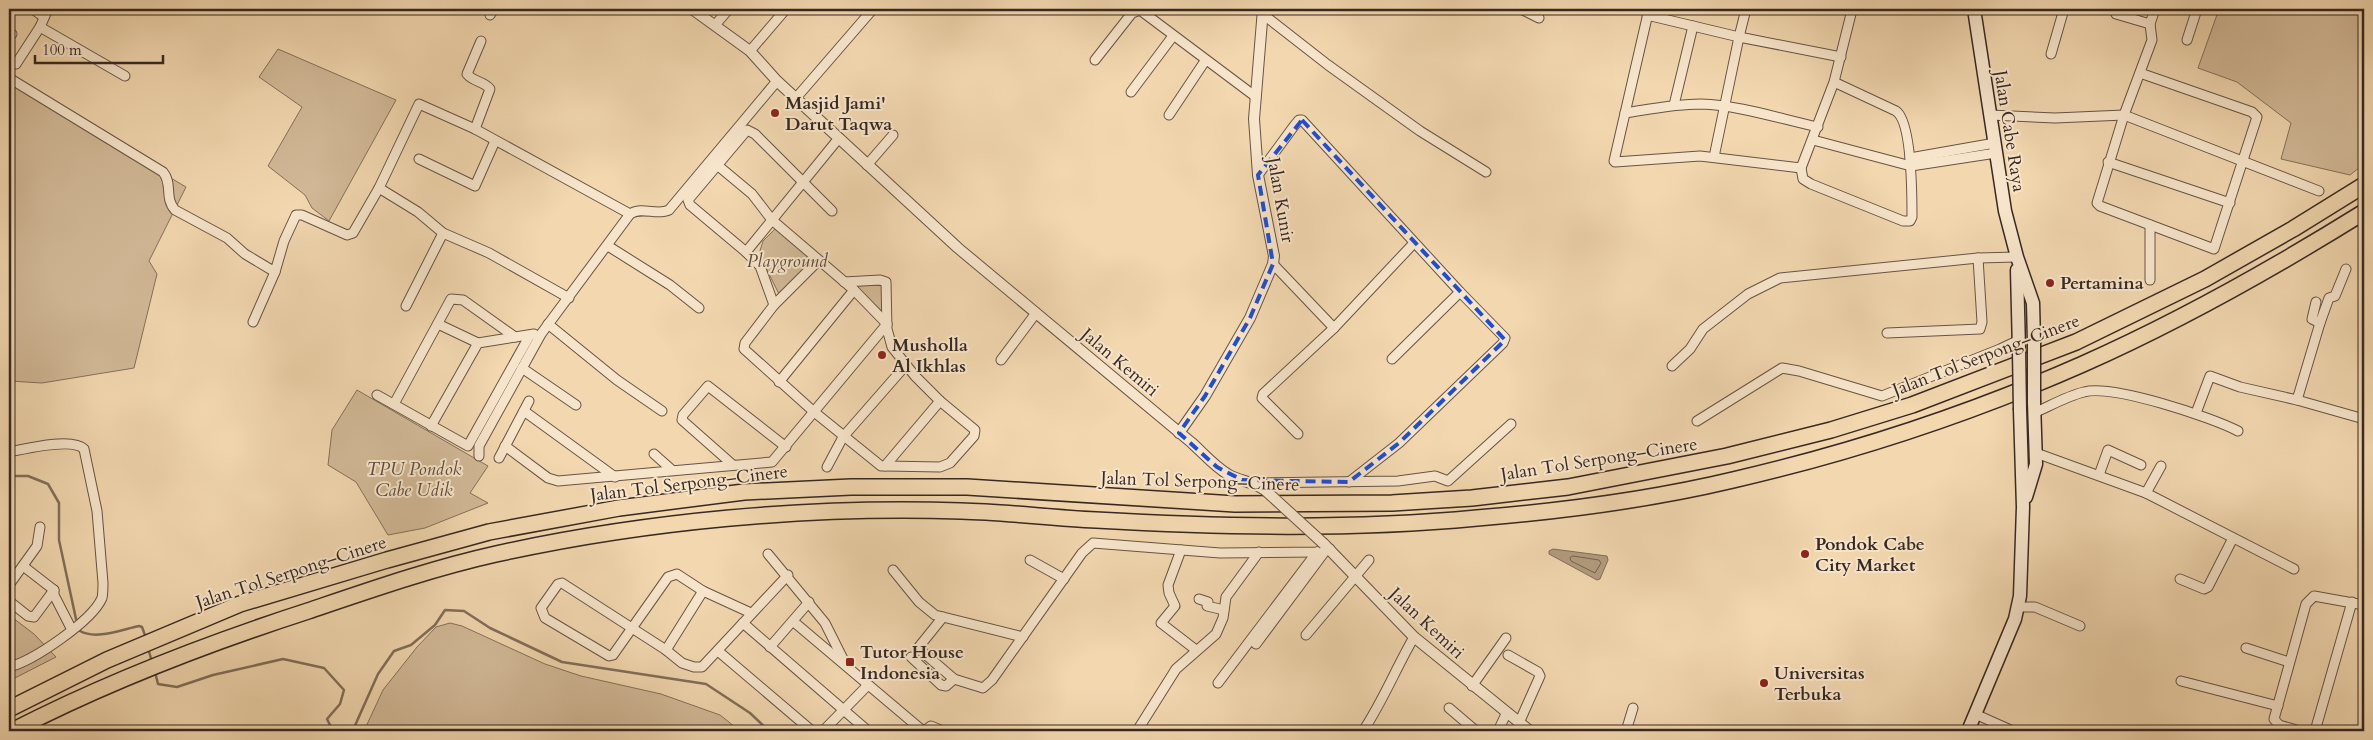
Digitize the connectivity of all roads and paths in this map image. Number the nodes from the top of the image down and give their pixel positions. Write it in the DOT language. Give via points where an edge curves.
graph roads {
  1 [pos="33,9"];
  2 [pos="692,9"];
  3 [pos="729,9"];
  4 [pos="786,9"];
  5 [pos="873,9"];
  6 [pos="1521,9"];
  7 [pos="1746,9"];
  8 [pos="1849,9"];
  9 [pos="1974,9"];
  10 [pos="2064,9"];
  11 [pos="2155,9"];
  12 [pos="2197,9"];
  13 [pos="1264,12"];
  14 [pos="1648,12"];
  15 [pos="46,13"];
  16 [pos="2116,14"];
  17 [pos="1539,18"];
  18 [pos="2150,24"];
  19 [pos="715,26"];
  20 [pos="1693,26"];
  21 [pos="40,27"];
  22 [pos="1173,36"];
  23 [pos="1739,37"];
  24 [pos="2187,40"];
  25 [pos="481,41"];
  26 [pos="750,51"];
  27 [pos="2051,54"];
  28 [pos="1841,57"];
  29 [pos="1095,60"];
  30 [pos="1205,60"];
  31 [pos="16,64"];
  32 [pos="2140,73"];
  33 [pos="125,76"];
  34 [pos="9,78"];
  35 [pos="777,81"];
  36 [pos="1834,82"];
  37 [pos="1131,92"];
  38 [pos="1256,97"];
  39 [pos="796,98"];
  40 [pos="1674,105"];
  41 [pos="1724,106"];
  42 [pos="1626,113"];
  43 [pos="1990,114"];
  44 [pos="1169,115"];
  45 [pos="2124,115"];
  46 [pos="1818,127"];
  47 [pos="475,129"];
  48 [pos="893,135"];
  49 [pos="839,138"];
  50 [pos="1813,140"];
  51 [pos="495,141"];
  52 [pos="1996,148"];
  53 [pos="1714,157"];
  54 [pos="419,159"];
  55 [pos="2242,161"];
  56 [pos="1910,162"];
  57 [pos="2108,162"];
  58 [pos="716,164"];
  59 [pos="867,165"];
  60 [pos="1801,168"];
  61 [pos="1486,172"];
  62 [pos="1258,175"];
  63 [pos="804,181"];
  64 [pos="2364,185"];
  65 [pos="379,188"];
  66 [pos="2319,191"];
  67 [pos="2230,203"];
  68 [pos="832,211"];
  69 [pos="2364,212"];
  70 [pos="630,214"];
  71 [pos="772,220"];
  72 [pos="2150,225"];
  73 [pos="443,232"];
  74 [pos="1414,243"];
  75 [pos="608,246"];
  76 [pos="746,252"];
  77 [pos="2017,257"];
  78 [pos="1978,258"];
  79 [pos="818,261"];
  80 [pos="1273,264"];
  81 [pos="2346,269"];
  82 [pos="275,272"];
  83 [pos="2150,280"];
  84 [pos="844,282"];
  85 [pos="854,290"];
  86 [pos="1460,292"];
  87 [pos="569,298"];
  88 [pos="2316,302"];
  89 [pos="774,305"];
  90 [pos="406,306"];
  91 [pos="699,308"];
  92 [pos="1036,313"];
  93 [pos="253,322"];
  94 [pos="2320,323"];
  95 [pos="438,324"];
  96 [pos="548,324"];
  97 [pos="887,324"];
  98 [pos="1334,328"];
  99 [pos="541,334"];
  100 [pos="1886,334"];
  101 [pos="530,335"];
  102 [pos="515,337"];
  103 [pos="478,343"];
  104 [pos="2019,345"];
  105 [pos="1392,359"];
  106 [pos="1001,360"];
  107 [pos="906,364"];
  108 [pos="1672,366"];
  109 [pos="522,368"];
  110 [pos="779,382"];
  111 [pos="377,395"];
  112 [pos="2296,400"];
  113 [pos="530,401"];
  114 [pos="940,401"];
  115 [pos="394,404"];
  116 [pos="576,405"];
  117 [pos="2034,408"];
  118 [pos="524,411"];
  119 [pos="662,411"];
  120 [pos="813,411"];
  121 [pos="2196,413"];
  122 [pos="2364,419"];
  123 [pos="1697,421"];
  124 [pos="1511,424"];
  125 [pos="431,426"];
  126 [pos="2238,431"];
  127 [pos="1179,433"];
  128 [pos="1298,434"];
  129 [pos="843,437"];
  130 [pos="505,446"];
  131 [pos="786,447"];
  132 [pos="9,452"];
  133 [pos="2036,453"];
  134 [pos="654,454"];
  135 [pos="479,456"];
  136 [pos="499,458"];
  137 [pos="733,465"];
  138 [pos="2141,465"];
  139 [pos="885,466"];
  140 [pos="2161,466"];
  141 [pos="827,467"];
  142 [pos="672,470"];
  143 [pos="2099,475"];
  144 [pos="615,477"];
  145 [pos="1349,482"];
  146 [pos="1254,483"];
  147 [pos="2146,492"];
  148 [pos="2023,507"];
  149 [pos="40,526"];
  150 [pos="2234,538"];
  151 [pos="1324,549"];
  152 [pos="1181,550"];
  153 [pos="1259,552"];
  154 [pos="768,554"];
  155 [pos="1030,560"];
  156 [pos="1369,560"];
  157 [pos="23,566"];
  158 [pos="2294,569"];
  159 [pos="894,570"];
  160 [pos="788,575"];
  161 [pos="1356,576"];
  162 [pos="1064,579"];
  163 [pos="2180,579"];
  164 [pos="9,585"];
  165 [pos="54,590"];
  166 [pos="704,591"];
  167 [pos="1198,599"];
  168 [pos="9,601"];
  169 [pos="809,602"];
  170 [pos="2352,602"];
  171 [pos="2364,605"];
  172 [pos="2018,607"];
  173 [pos="1224,610"];
  174 [pos="751,613"];
  175 [pos="943,617"];
  176 [pos="794,622"];
  177 [pos="743,623"];
  178 [pos="2080,626"];
  179 [pos="72,630"];
  180 [pos="632,630"];
  181 [pos="1306,635"];
  182 [pos="1023,637"];
  183 [pos="1414,638"];
  184 [pos="1506,638"];
  185 [pos="1256,644"];
  186 [pos="770,647"];
  187 [pos="2246,648"];
  188 [pos="666,650"];
  189 [pos="1196,650"];
  190 [pos="718,651"];
  191 [pos="1508,655"];
  192 [pos="910,657"];
  193 [pos="2289,662"];
  194 [pos="846,664"];
  195 [pos="9,667"];
  196 [pos="954,679"];
  197 [pos="2181,681"];
  198 [pos="1218,683"];
  199 [pos="868,685"];
  200 [pos="1472,686"];
  201 [pos="2278,706"];
  202 [pos="1449,708"];
  203 [pos="1633,708"];
  204 [pos="9,709"];
  205 [pos="842,710"];
  206 [pos="1506,714"];
  207 [pos="1976,714"];
  208 [pos="1519,723"];
  209 [pos="12,731"];
  210 [pos="812,731"];
  211 [pos="823,731"];
  212 [pos="868,731"];
  213 [pos="923,731"];
  214 [pos="942,731"];
  215 [pos="1138,731"];
  216 [pos="1363,731"];
  217 [pos="1476,731"];
  218 [pos="1498,731"];
  219 [pos="1530,731"];
  220 [pos="1626,731"];
  221 [pos="1968,731"];
  222 [pos="2013,731"];
  223 [pos="2300,731"];
  224 [pos="2316,731"];
  1 -- 15 [label="street"];
  2 -- 19 [label="street, Jalan Kemiri"];
  3 -- 19 [label="street"];
  4 -- 26 [label="street"];
  5 -- 39 [label="street"];
  6 -- 17 [label="street"];
  7 -- 23 [label="street"];
  8 -- 28 [label="street" via="1851,14"];
  9 -- 43 [label="main road, Jalan Cabe Raya"];
  10 -- 27 [label="street"];
  11 -- 18 [label="street"];
  12 -- 24 [label="street"];
  13 -- 38 [label="street, Jalan Kunir"];
  13 -- 61 [label="street" via="1328,65 1444,147"];
  14 -- 20 [label="street"];
  14 -- 42 [label="street"];
  15 -- 21 [label="street"];
  16 -- 18 [label="street"];
  18 -- 32 [label="street" via="2152,40"];
  19 -- 26 [label="street, Jalan Kemiri"];
  20 -- 23 [label="street"];
  20 -- 40 [label="street"];
  21 -- 31 [label="street"];
  21 -- 33 [label="street"];
  22 -- 29 [label="street" via="1146,13 1137,10"];
  22 -- 30 [label="street"];
  22 -- 37 [label="street"];
  23 -- 28 [label="street"];
  23 -- 41 [label="street"];
  25 -- 47 [label="street" via="467,74 490,89"];
  26 -- 35 [label="street, Jalan Kemiri"];
  28 -- 36 [label="street"];
  30 -- 38 [label="street"];
  30 -- 44 [label="street"];
  32 -- 45 [label="street"];
  32 -- 55 [label="street" via="2255,114 2256,121"];
  34 -- 82 [label="street" via="163,172 169,184 170,203 176,210 227,238 244,254"];
  35 -- 39 [label="street, Jalan Kemiri"];
  35 -- 70 [label="street" via="669,210"];
  36 -- 46 [label="street"];
  36 -- 56 [label="street" via="1900,114"];
  38 -- 62 [label="street, Jalan Kunir" via="1254,119"];
  39 -- 49 [label="street, Jalan Kemiri"];
  40 -- 41 [label="street"];
  40 -- 42 [label="street"];
  41 -- 46 [label="street"];
  41 -- 53 [label="street"];
  42 -- 53 [label="street" via="1614,158 1616,162"];
  43 -- 45 [label="street" via="2055,118"];
  43 -- 52 [label="main road, Jalan Cabe Raya"];
  45 -- 55 [label="street"];
  45 -- 57 [label="street"];
  46 -- 50 [label="street"];
  47 -- 51 [label="street"];
  47 -- 65 [label="street" via="419,104"];
  48 -- 59 [label="street"];
  49 -- 59 [label="street, Jalan Kemiri"];
  49 -- 63 [label="street"];
  50 -- 56 [label="street"];
  50 -- 60 [label="street"];
  51 -- 54 [label="street" via="475,186"];
  51 -- 70 [label="street"];
  52 -- 56 [label="street"];
  52 -- 77 [label="main road, Jalan Cabe Raya" via="2005,211"];
  53 -- 60 [label="street"];
  55 -- 66 [label="street"];
  55 -- 67 [label="street"];
  56 -- 60 [label="street" via="1910,222 1810,184 1804,179"];
  57 -- 67 [label="street"];
  57 -- 72 [label="street" via="2096,198 2098,205"];
  58 -- 63 [label="street" via="747,130"];
  58 -- 71 [label="street" via="752,194"];
  58 -- 76 [label="street" via="688,203"];
  59 -- 92 [label="street, Jalan Kemiri"];
  62 -- 74 [label="street" via="1302,120"];
  62 -- 80 [label="street, Jalan Kunir"];
  63 -- 68 [label="street"];
  63 -- 71 [label="street"];
  64 -- 204 [label="highway, Jalan Tol Serpong–Cinere" via="2205,279 2076,342 1912,405 1831,430 1652,472 1568,487 1392,503 1234,504 967,487 851,487 744,492 620,508 489,532 240,604 107,660"];
  65 -- 73 [label="street"];
  65 -- 82 [label="street" via="350,235 302,215 294,217"];
  67 -- 72 [label="street" via="2214,249"];
  69 -- 209 [label="highway" via="2219,297 2083,364 1918,428 1733,480 1567,509 1386,524 1232,525 963,511 852,511 618,531 493,555 396,582 246,631 104,686"];
  70 -- 75 [label="street"];
  71 -- 76 [label="street"];
  71 -- 79 [label="street"];
  72 -- 83 [label="street"];
  73 -- 87 [label="street"];
  73 -- 90 [label="street"];
  74 -- 86 [label="street"];
  74 -- 98 [label="street"];
  75 -- 87 [label="street"];
  75 -- 91 [label="street" via="670,285"];
  76 -- 89 [label="street" via="765,274"];
  77 -- 78 [label="street"];
  77 -- 104 [label="main road, Jalan Cabe Raya"];
  77 -- 117 [label="main road, Jalan Cabe Raya, bridge" via="2032,303"];
  78 -- 100 [label="street" via="1980,329"];
  78 -- 108 [label="street" via="1780,278 1748,294 1703,329 1690,349"];
  79 -- 84 [label="street"];
  79 -- 89 [label="street"];
  80 -- 98 [label="street"];
  80 -- 127 [label="street, Jalan Kunir" via="1250,318 1205,396"];
  81 -- 94 [label="street" via="2336,296 2330,298"];
  82 -- 93 [label="street"];
  84 -- 85 [label="street"];
  84 -- 97 [label="street" via="886,282"];
  85 -- 97 [label="street"];
  85 -- 110 [label="street"];
  86 -- 105 [label="street"];
  86 -- 145 [label="street" via="1504,336 1503,343 1399,443"];
  87 -- 96 [label="street"];
  88 -- 94 [label="street" via="2312,319"];
  89 -- 110 [label="street" via="744,343 744,349"];
  92 -- 106 [label="street"];
  92 -- 127 [label="street, Jalan Kemiri"];
  94 -- 112 [label="street"];
  95 -- 102 [label="street" via="451,299 458,299"];
  95 -- 103 [label="street"];
  95 -- 115 [label="street"];
  96 -- 99 [label="street"];
  96 -- 119 [label="street" via="617,380"];
  97 -- 107 [label="street" via="892,347"];
  97 -- 120 [label="street"];
  98 -- 128 [label="street" via="1262,396"];
  99 -- 101 [label="street"];
  99 -- 109 [label="street"];
  101 -- 102 [label="street"];
  101 -- 125 [label="street" via="471,444 463,445"];
  102 -- 103 [label="street"];
  103 -- 125 [label="street"];
  104 -- 123 [label="street" via="2000,349 1882,396 1782,368"];
  104 -- 148 [label="main road, Jalan Cabe Raya, bridge"];
  107 -- 114 [label="street"];
  107 -- 129 [label="street"];
  109 -- 116 [label="street"];
  109 -- 135 [label="street" via="479,446"];
  110 -- 120 [label="street"];
  111 -- 115 [label="street"];
  112 -- 121 [label="street" via="2240,387 2210,376"];
  112 -- 122 [label="street"];
  113 -- 118 [label="street"];
  114 -- 139 [label="street"];
  114 -- 139 [label="street" via="975,430 974,436 950,464 940,467"];
  115 -- 125 [label="street"];
  117 -- 121 [label="street" via="2098,390"];
  117 -- 133 [label="main road, Jalan Cabe Raya"];
  118 -- 130 [label="street"];
  118 -- 144 [label="street"];
  120 -- 129 [label="street"];
  120 -- 131 [label="street"];
  121 -- 126 [label="street"];
  124 -- 145 [label="street" via="1448,481 1435,476"];
  127 -- 146 [label="street, Jalan Kemiri" via="1223,471"];
  129 -- 139 [label="street"];
  129 -- 141 [label="street"];
  130 -- 136 [label="street"];
  130 -- 144 [label="street" via="548,478 558,481"];
  131 -- 137 [label="street" via="772,462"];
  131 -- 137 [label="street" via="708,386 683,414 682,420"];
  132 -- 179 [label="street" via="65,444 75,444 84,449 97,510 103,592 98,604"];
  133 -- 143 [label="street"];
  133 -- 148 [label="main road, Jalan Cabe Raya" via="2036,464"];
  134 -- 142 [label="street"];
  137 -- 142 [label="street"];
  138 -- 143 [label="street" via="2108,450"];
  140 -- 147 [label="street"];
  142 -- 144 [label="street"];
  143 -- 147 [label="street"];
  145 -- 146 [label="street"];
  146 -- 151 [label="street, Jalan Kemiri, bridge"];
  147 -- 150 [label="street"];
  148 -- 172 [label="main road, Jalan Cabe Raya"];
  149 -- 157 [label="street" via="37,546"];
  150 -- 158 [label="street"];
  150 -- 163 [label="street" via="2208,587 2199,588"];
  151 -- 153 [label="street"];
  151 -- 161 [label="street, Jalan Kemiri"];
  151 -- 185 [label="street"];
  151 -- 198 [label="street"];
  152 -- 153 [label="street"];
  152 -- 162 [label="street" via="1093,543"];
  152 -- 189 [label="street" via="1168,586 1175,604 1161,623"];
  153 -- 173 [label="street" via="1226,597"];
  154 -- 160 [label="street"];
  155 -- 162 [label="street"];
  156 -- 161 [label="street"];
  157 -- 164 [label="street"];
  157 -- 165 [label="street"];
  159 -- 175 [label="street" via="927,610"];
  160 -- 169 [label="street"];
  160 -- 174 [label="street"];
  161 -- 181 [label="street"];
  161 -- 183 [label="street, Jalan Kemiri"];
  162 -- 182 [label="street"];
  165 -- 168 [label="street" via="34,617"];
  165 -- 179 [label="street"];
  166 -- 174 [label="street"];
  166 -- 180 [label="street" via="673,574"];
  166 -- 188 [label="street"];
  167 -- 173 [label="street" via="1208,602 1207,606"];
  169 -- 176 [label="street"];
  169 -- 194 [label="street" via="825,623"];
  170 -- 171 [label="street"];
  170 -- 193 [label="street" via="2314,596 2309,599"];
  170 -- 224 [label="street"];
  172 -- 178 [label="street" via="2035,607"];
  172 -- 207 [label="main road, Jalan Cabe Raya"];
  173 -- 189 [label="street" via="1216,634"];
  174 -- 177 [label="street"];
  175 -- 182 [label="street"];
  175 -- 196 [label="street" via="918,648"];
  176 -- 186 [label="street"];
  176 -- 194 [label="street"];
  177 -- 186 [label="street"];
  177 -- 190 [label="street"];
  179 -- 195 [label="street" via="39,653"];
  180 -- 180 [label="street" via="613,655 605,656 545,618 541,608 562,583"];
  180 -- 188 [label="street"];
  182 -- 196 [label="street" via="983,688"];
  183 -- 200 [label="street, Jalan Kemiri"];
  183 -- 216 [label="street"];
  184 -- 200 [label="street"];
  186 -- 205 [label="street"];
  187 -- 193 [label="street"];
  188 -- 190 [label="street" via="682,663 694,667 702,667"];
  189 -- 215 [label="street" via="1172,674"];
  190 -- 210 [label="street"];
  191 -- 208 [label="street" via="1540,676"];
  192 -- 196 [label="street" via="941,685 946,686"];
  193 -- 201 [label="street"];
  194 -- 199 [label="street"];
  197 -- 201 [label="street"];
  199 -- 205 [label="street"];
  199 -- 213 [label="street"];
  200 -- 206 [label="street, Jalan Kemiri"];
  201 -- 223 [label="street" via="2276,723"];
  202 -- 217 [label="street"];
  203 -- 220 [label="street"];
  205 -- 211 [label="street"];
  205 -- 212 [label="street"];
  206 -- 208 [label="street, Jalan Kemiri"];
  206 -- 218 [label="street"];
  207 -- 221 [label="main road, Jalan Cabe Raya"];
  207 -- 222 [label="street"];
  208 -- 219 [label="street, Jalan Kemiri"];
  213 -- 214 [label="street" via="931,726"];
}
